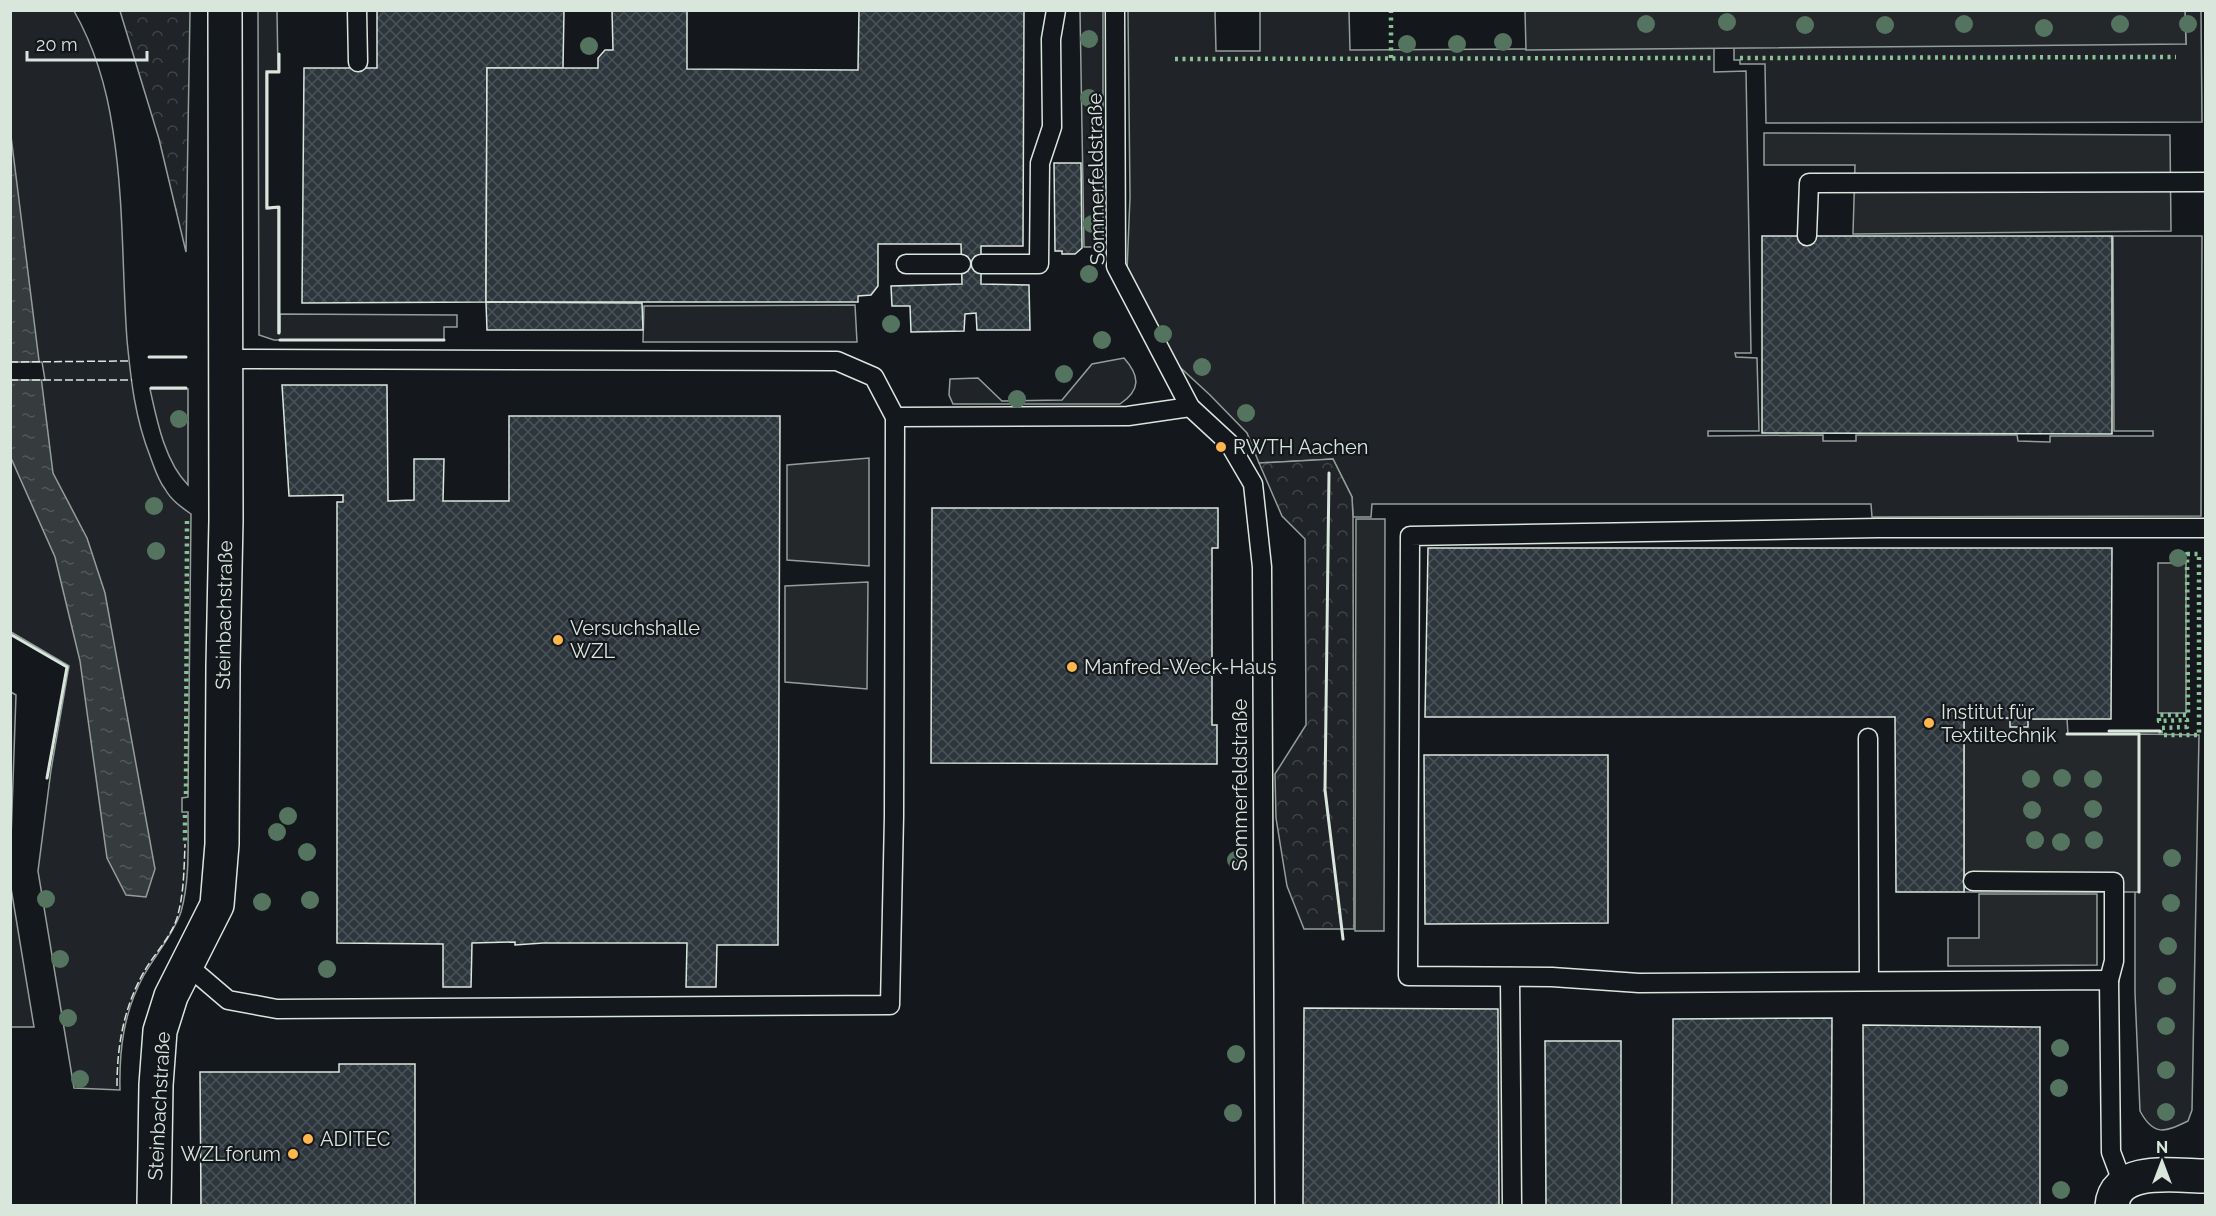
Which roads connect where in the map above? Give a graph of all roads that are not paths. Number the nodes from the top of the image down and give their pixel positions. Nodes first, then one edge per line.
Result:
1 (225, 10) edge
2 (357, 10) edge
3 (1056, 10) edge
4 (1115, 10) edge
5 (358, 62) dead end
6 (2205, 182) edge
7 (1807, 236) dead end
8 (906, 264) dead end
9 (961, 264) dead end
10 (981, 264) dead end
11 (227, 359) junction
12 (1190, 407) junction
13 (895, 417) junction
14 (2205, 528) edge
15 (1868, 738) dead end
16 (1973, 881) dead end
17 (187, 965) junction
18 (1510, 977) junction
19 (2109, 980) junction
20 (1869, 981) junction
21 (2205, 1176) edge
22 (2117, 1195) edge
23 (154, 1206) edge
24 (1265, 1206) edge
25 (1512, 1206) edge

1 - 11 street, Steinbachstraße
2 - 5 lane
3 - 10 lane
4 - 12 lane, Sommerfeldstraße
6 - 7 lane
8 - 9 lane
11 - 13 lane
11 - 17 street, Steinbachstraße
12 - 13 lane
12 - 24 lane, Sommerfeldstraße
13 - 17 lane
14 - 18 lane
15 - 20 lane
16 - 19 lane
17 - 23 street, Steinbachstraße
18 - 20 lane
18 - 25 lane
19 - 20 lane
19 - 22 lane
21 - 22 street

